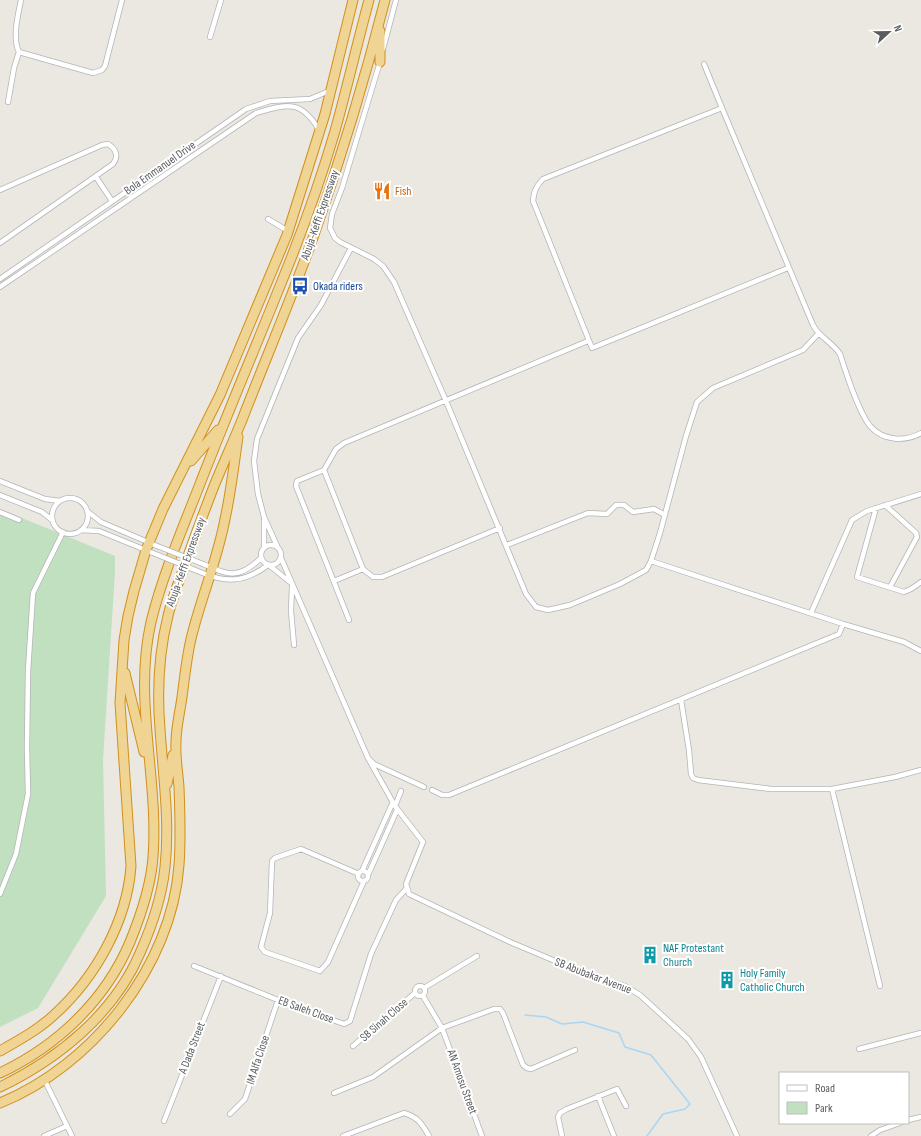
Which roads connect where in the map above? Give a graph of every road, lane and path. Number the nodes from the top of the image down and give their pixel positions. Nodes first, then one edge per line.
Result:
1 (21, 0) edge
2 (122, 0) edge
3 (220, 0) edge
4 (353, 0) edge
5 (369, 0) edge
6 (386, 0) edge
7 (396, 0) edge
8 (380, 21) junction
9 (210, 37) dead end
10 (19, 52) junction
11 (380, 62) junction
12 (704, 64) dead end
13 (332, 88) junction
14 (8, 102) dead end
15 (722, 108) junction
16 (320, 131) junction
17 (96, 177) junction
18 (0, 190) edge
19 (112, 201) junction
20 (268, 219) dead end
21 (288, 231) junction
22 (0, 243) edge
23 (351, 248) junction
24 (788, 268) junction
25 (0, 278) edge
26 (0, 287) edge
27 (818, 334) junction
28 (588, 341) junction
29 (446, 401) junction
30 (241, 423) junction
31 (224, 424) junction
32 (921, 433) edge
33 (184, 470) junction
34 (324, 470) junction
35 (0, 481) edge
36 (0, 494) edge
37 (921, 494) edge
38 (60, 501) junction
39 (885, 505) junction
40 (876, 508) junction
41 (87, 511) junction
42 (0, 512) edge
43 (665, 515) junction
44 (264, 517) junction
45 (19, 520) dead end
46 (52, 520) junction
47 (500, 528) junction
48 (81, 530) junction
49 (63, 532) junction
50 (507, 545) junction
51 (151, 548) junction
52 (264, 548) junction
53 (278, 548) junction
54 (261, 558) junction
55 (281, 558) junction
56 (651, 562) junction
57 (269, 566) junction
58 (363, 569) junction
59 (210, 572) junction
60 (334, 581) junction
61 (921, 582) edge
62 (292, 585) junction
63 (890, 587) junction
64 (811, 613) junction
65 (349, 620) dead end
66 (843, 624) junction
67 (294, 645) dead end
68 (921, 651) edge
69 (123, 664) junction
70 (681, 700) junction
71 (176, 742) junction
72 (368, 758) junction
73 (921, 770) edge
74 (150, 776) junction
75 (424, 787) dead end
76 (432, 790) dead end
77 (832, 790) junction
78 (401, 791) dead end
79 (165, 792) junction
80 (395, 806) junction
81 (360, 873) junction
82 (368, 875) junction
83 (364, 881) junction
84 (408, 891) junction
85 (0, 894) edge
86 (476, 956) dead end
87 (194, 966) dead end
88 (221, 976) junction
89 (880, 986) dead end
90 (424, 988) junction
91 (415, 993) junction
92 (423, 996) junction
93 (278, 1000) junction
94 (442, 1028) junction
95 (921, 1033) edge
96 (353, 1046) dead end
97 (859, 1049) dead end
98 (575, 1050) dead end
99 (0, 1051) edge
100 (0, 1073) edge
101 (44, 1079) junction
102 (0, 1087) edge
103 (334, 1093) dead end
104 (598, 1096) junction
105 (0, 1103) edge
106 (626, 1106) dead end
107 (230, 1114) dead end
108 (921, 1116) edge
109 (909, 1120) edge
110 (164, 1121) dead end
111 (897, 1124) edge
112 (67, 1126) junction
113 (736, 1135) edge
114 (44, 1136) edge
115 (72, 1136) edge
116 (343, 1136) edge
117 (429, 1136) edge
118 (482, 1136) edge
119 (562, 1136) edge
120 (614, 1136) edge
121 (871, 1136) edge

1 - 10 street
2 - 10 street
3 - 9 street
4 - 13 highway, Abuja-Keffi Expressway
5 - 31 highway, Abuja-Keffi Expressway
6 - 8 highway, Abuja-Keffi Expressway
7 - 11 street
8 - 11 highway
8 - 30 highway, Abuja-Keffi Expressway
10 - 14 street
11 - 23 street
12 - 15 street
13 - 16 highway, Abuja-Keffi Expressway
13 - 19 street, Bola Emmanuel Drive
15 - 24 street
15 - 28 street
16 - 21 highway, Abuja-Keffi Expressway
16 - 26 street, Bola Emmanuel Drive
17 - 18 street
17 - 19 street
17 - 22 street
19 - 25 street, Bola Emmanuel Drive
20 - 21 street
21 - 33 highway, Abuja-Keffi Expressway
23 - 29 street
23 - 44 street
24 - 27 street
24 - 28 street
27 - 32 street
27 - 43 street
28 - 29 street
29 - 34 street
29 - 47 street
30 - 59 highway
30 - 79 highway, Abuja-Keffi Expressway
31 - 33 highway
31 - 74 highway, Abuja-Keffi Expressway
33 - 51 highway, Abuja-Keffi Expressway
34 - 58 street
34 - 60 street
35 - 38 street
36 - 46 street
37 - 39 street
38 - 41 street
38 - 46 street
39 - 40 street
39 - 63 street
40 - 63 street
40 - 64 street
41 - 48 street
41 - 51 street
42 - 45 street
43 - 50 street
43 - 56 street
44 - 52 street
44 - 53 street
46 - 49 street
47 - 50 street
47 - 58 street
48 - 49 street
48 - 51 street
49 - 85 street
50 - 56 street
51 - 59 street, bridge
51 - 59 street, bridge
51 - 69 highway, Abuja-Keffi Expressway
52 - 53 street
52 - 54 street
53 - 55 street
54 - 57 street
54 - 59 street
55 - 57 street
55 - 62 street
56 - 64 street
57 - 59 street
57 - 62 street
58 - 60 street
59 - 71 highway
60 - 65 street
61 - 63 street
62 - 67 street
62 - 72 street
64 - 66 street
66 - 68 street
66 - 70 street
69 - 74 highway
69 - 99 highway, Abuja-Keffi Expressway
70 - 76 street
70 - 77 street
71 - 79 highway
71 - 101 highway
72 - 75 street
72 - 80 street
73 - 77 street
74 - 100 highway, Abuja-Keffi Expressway
77 - 89 street
78 - 80 street
79 - 102 highway, Abuja-Keffi Expressway
80 - 81 street
80 - 82 street
80 - 84 street
81 - 82 street
81 - 83 street
81 - 83 street
82 - 83 street
84 - 93 street, EB Saleh Close
84 - 113 street, SB Abubakar Avenue
86 - 90 street
87 - 88 street, EB Saleh Close
88 - 93 street, EB Saleh Close
88 - 110 street, A Dada Street
90 - 91 street
90 - 92 street
91 - 92 street
91 - 96 street, SB Sinah Close
92 - 94 street, AN Amosu Street
93 - 107 street, IM Alfa Close
94 - 98 street
94 - 103 street
94 - 118 street, AN Amosu Street
95 - 97 street
101 - 105 highway
101 - 112 street
104 - 106 street
104 - 119 street
104 - 120 street
108 - 109 street
111 - 121 street
112 - 114 street
112 - 115 street
116 - 117 street

